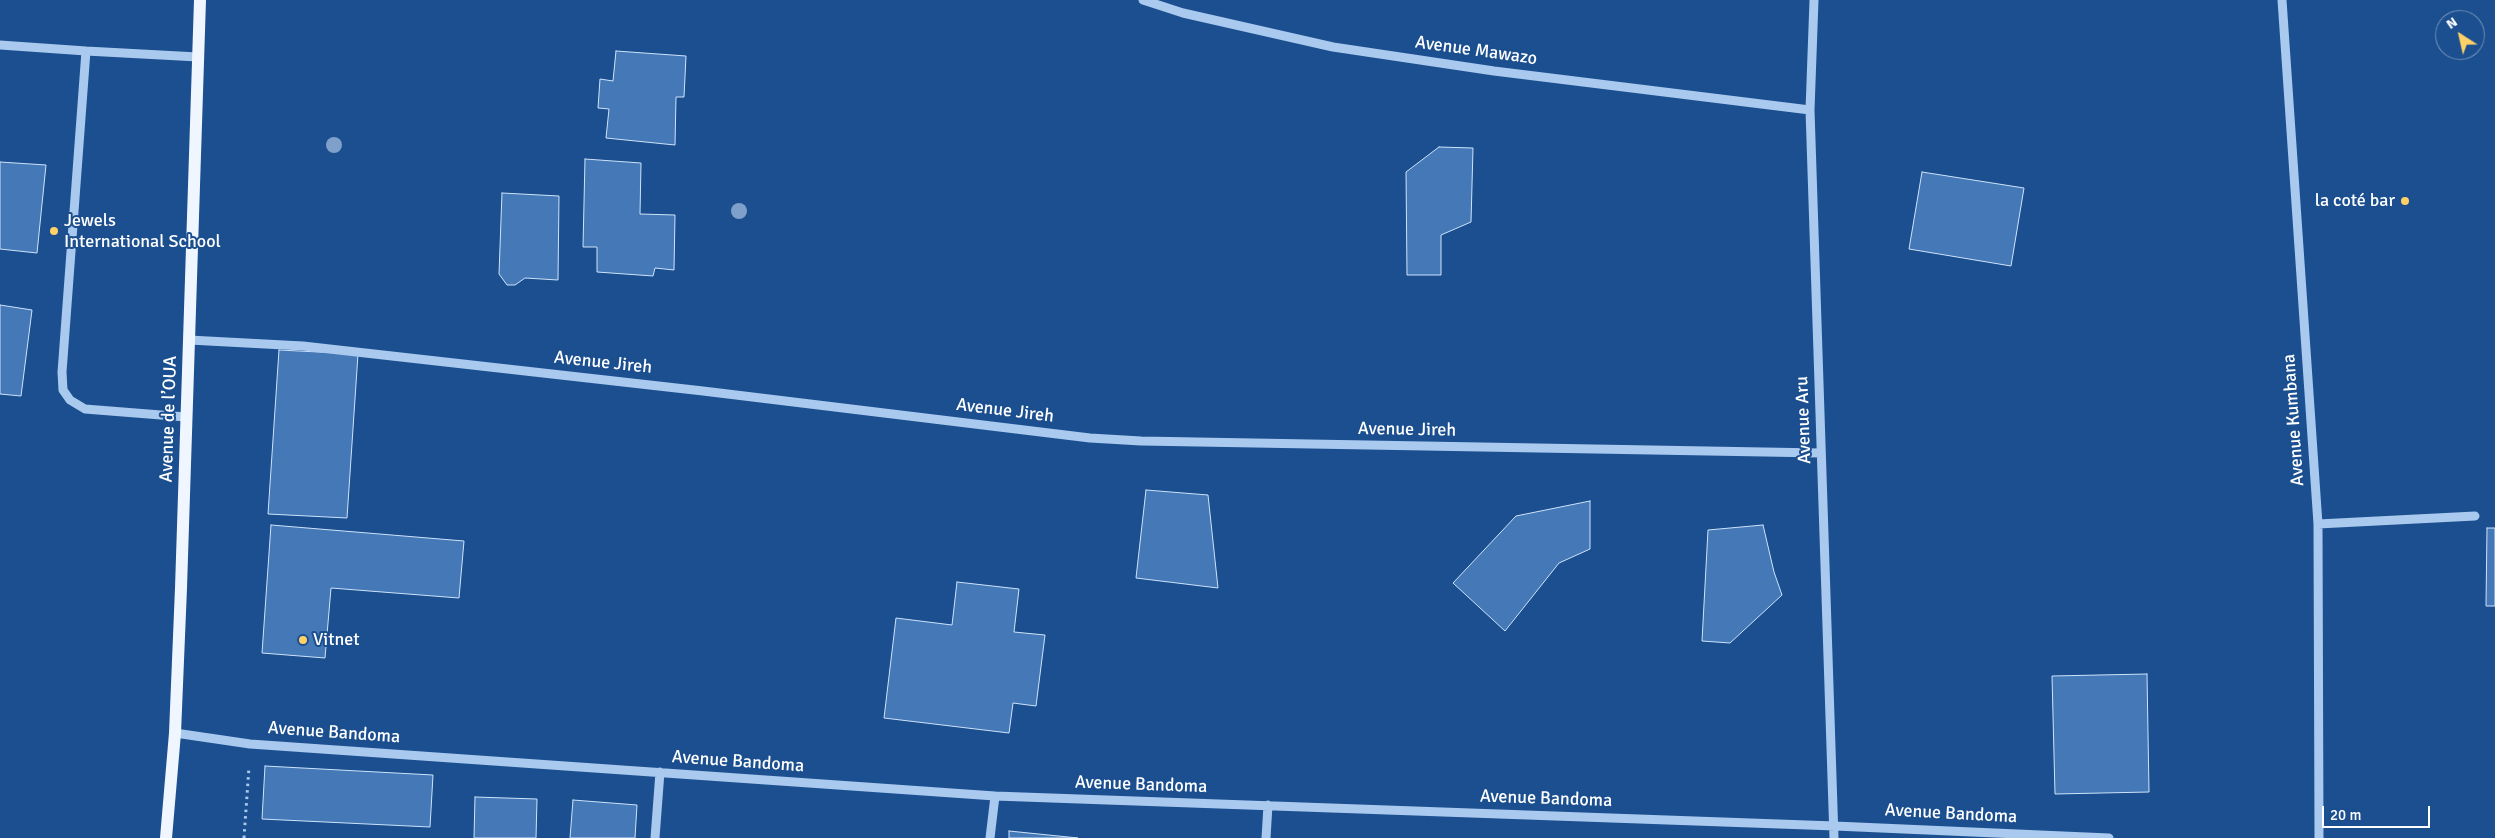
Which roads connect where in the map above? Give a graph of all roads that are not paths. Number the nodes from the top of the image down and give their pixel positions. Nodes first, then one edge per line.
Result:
1 (200, 0) edge
2 (1143, 0) edge
3 (1814, 0) edge
4 (2282, 0) edge
5 (0, 45) edge
6 (86, 51) junction
7 (198, 57) junction
8 (1810, 110) junction
9 (189, 340) junction
10 (186, 417) junction
11 (1821, 453) junction
12 (2475, 516) dead end
13 (2318, 524) junction
14 (175, 734) junction
15 (660, 772) junction
16 (995, 796) junction
17 (1268, 805) junction
18 (1835, 826) junction
19 (2039, 836) edge
20 (166, 838) edge
21 (655, 838) edge
22 (990, 838) edge
23 (1266, 838) edge
24 (1834, 838) edge
25 (2108, 838) edge
26 (2319, 838) edge

1 - 7 main road, Avenue de l’OUA
2 - 8 street, Avenue Mawazo
3 - 8 street, Avenue Aru
4 - 13 street, Avenue Kumbana
5 - 6 street
6 - 7 street
6 - 10 street
7 - 9 main road, Avenue de l’OUA
8 - 11 street, Avenue Aru
9 - 10 main road, Avenue de l’OUA
9 - 11 street, Avenue Jireh
10 - 14 main road, Avenue de l’OUA
11 - 18 street, Avenue Aru
12 - 13 street
13 - 26 street, Avenue Kumbana
14 - 15 street, Avenue Bandoma
14 - 20 main road, Avenue de l’OUA
15 - 16 street, Avenue Bandoma
15 - 21 street
16 - 17 street, Avenue Bandoma
16 - 22 street
17 - 18 street, Avenue Bandoma
17 - 23 street
18 - 19 street, Avenue Bandoma
18 - 24 street, Avenue Aru
19 - 25 street, Avenue Bandoma

